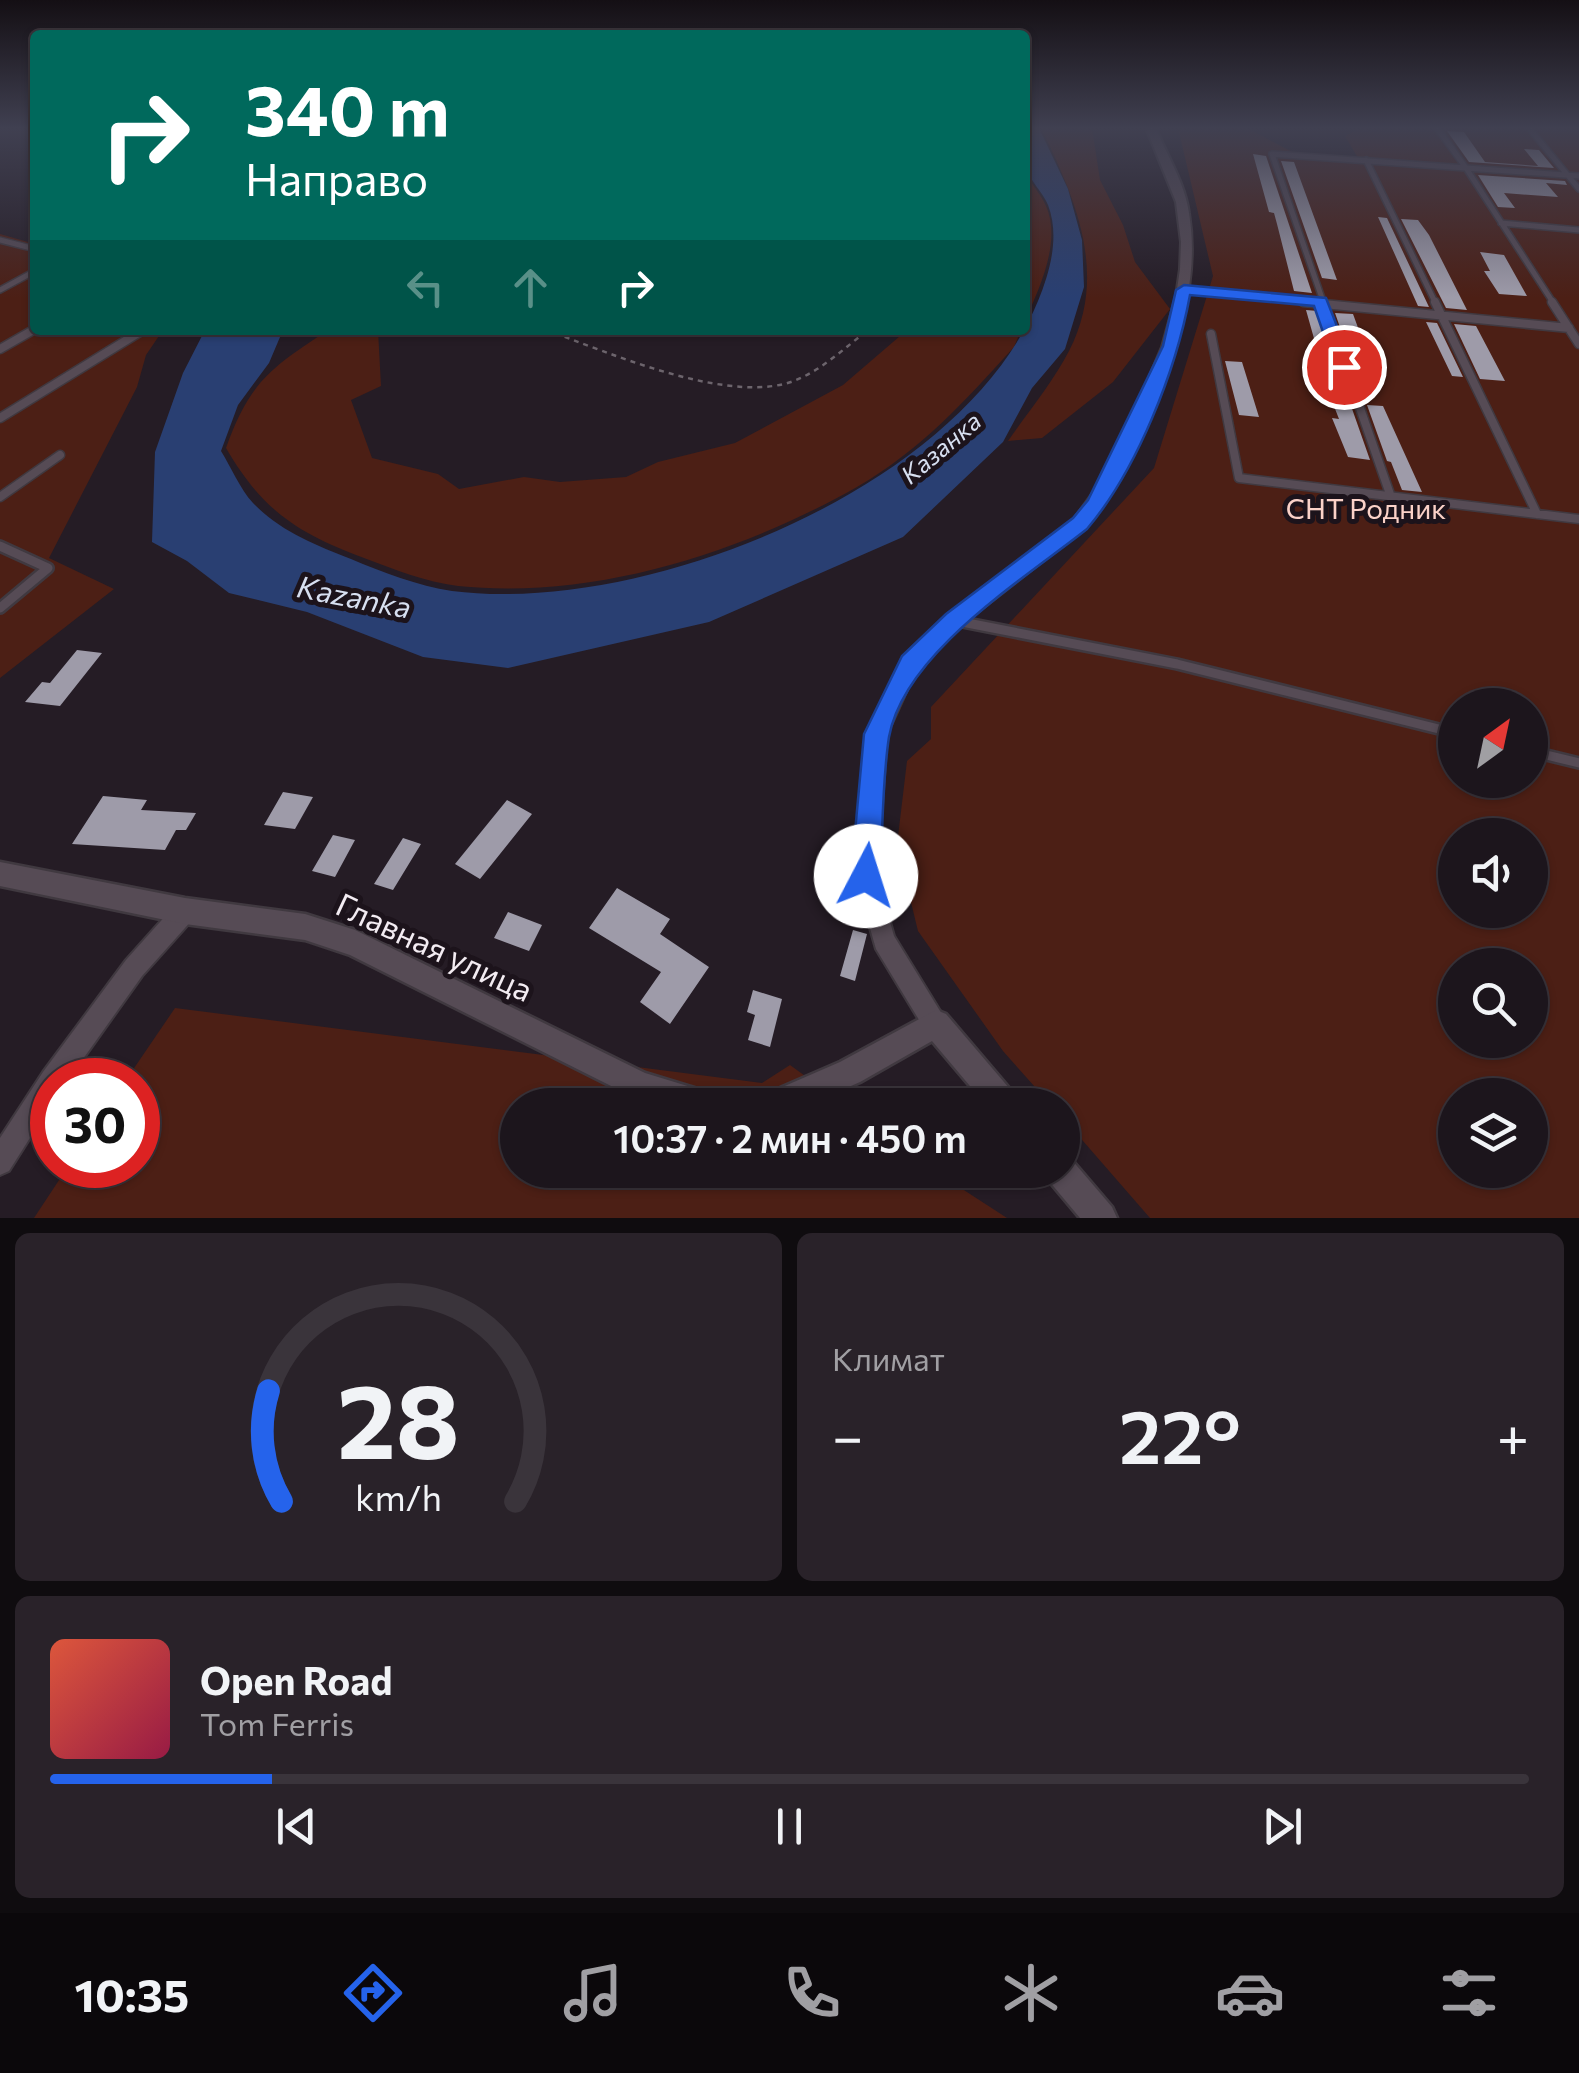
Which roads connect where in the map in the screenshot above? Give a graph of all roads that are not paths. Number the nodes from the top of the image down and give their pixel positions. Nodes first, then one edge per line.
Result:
1 (1178, 185) edge
2 (1282, 185) edge
3 (1378, 185) edge
4 (1477, 185) edge
5 (1501, 223) junction
6 (1579, 230) edge
7 (0, 240) edge
8 (30, 248) edge
9 (30, 274) edge
10 (0, 290) edge
11 (1184, 290) junction
12 (1320, 302) junction
13 (1440, 313) junction
14 (1569, 328) junction
15 (30, 332) edge
16 (1211, 334) dead end
17 (134, 335) edge
18 (1579, 344) edge
19 (0, 349) edge
20 (0, 418) edge
21 (60, 455) dead end
22 (0, 497) edge
23 (1391, 497) junction
24 (1537, 514) junction
25 (1579, 519) edge
26 (0, 546) edge
27 (0, 608) edge
28 (954, 620) junction
29 (1438, 729) edge
30 (1548, 755) edge
31 (1579, 763) edge
32 (0, 874) edge
33 (185, 910) junction
34 (936, 1024) junction
35 (69, 1058) edge
36 (648, 1088) edge
37 (813, 1088) edge
38 (991, 1088) edge
39 (30, 1116) edge
40 (0, 1162) edge
41 (1075, 1188) edge
42 (1101, 1218) edge

1 - 11 street
2 - 12 lane
3 - 13 lane
4 - 5 lane
5 - 6 lane
5 - 14 lane
7 - 8 lane
9 - 10 lane
11 - 12 lane
11 - 28 street
12 - 13 lane
12 - 23 lane
13 - 14 lane
13 - 24 lane
14 - 18 lane
15 - 19 lane
16 - 23 lane
17 - 20 lane
21 - 22 lane
23 - 24 lane
24 - 25 lane
26 - 27 lane
28 - 29 lane
28 - 34 street
30 - 31 lane
32 - 33 street, Главная улица
33 - 35 street
33 - 36 street, Главная улица
34 - 37 street
34 - 38 street
39 - 40 street
41 - 42 street

